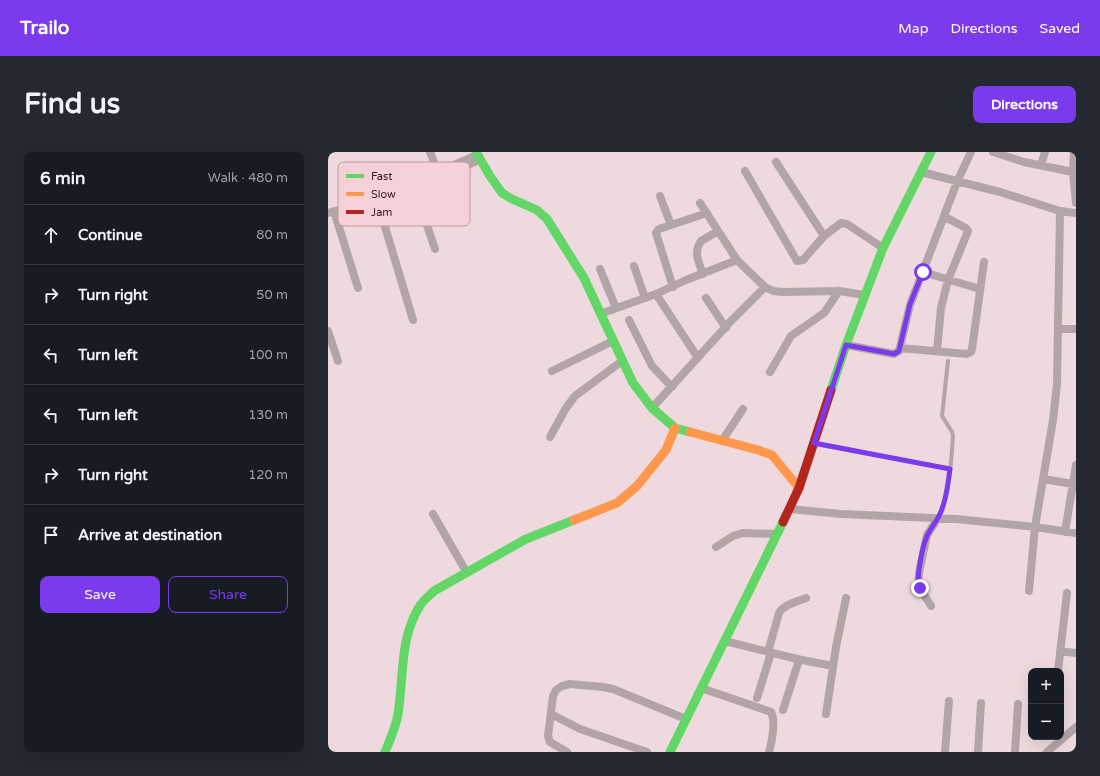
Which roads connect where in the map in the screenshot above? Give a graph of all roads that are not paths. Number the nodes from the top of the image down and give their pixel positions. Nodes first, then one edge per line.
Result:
1 (430, 152) edge
2 (931, 152) edge
3 (970, 152) edge
4 (993, 152) edge
5 (1045, 152) edge
6 (1074, 152) edge
7 (1003, 154) edge
8 (478, 155) edge
9 (434, 162) edge
10 (462, 162) edge
11 (465, 162) edge
12 (776, 162) dead end
13 (1041, 165) junction
14 (745, 171) dead end
15 (921, 172) junction
16 (1073, 172) junction
17 (957, 182) junction
18 (660, 196) dead end
19 (700, 203) dead end
20 (1076, 203) edge
21 (1060, 211) junction
22 (331, 212) edge
23 (707, 213) junction
24 (1076, 213) edge
25 (945, 217) junction
26 (671, 225) junction
27 (385, 226) edge
28 (427, 226) edge
29 (718, 232) junction
30 (824, 236) junction
31 (883, 248) junction
32 (435, 249) dead end
33 (737, 260) junction
34 (984, 262) dead end
35 (634, 266) dead end
36 (600, 269) dead end
37 (923, 272) junction
38 (703, 274) junction
39 (948, 280) junction
40 (673, 287) junction
41 (765, 287) junction
42 (358, 288) dead end
43 (980, 289) junction
44 (839, 291) junction
45 (656, 294) junction
46 (866, 295) junction
47 (645, 298) junction
48 (706, 298) dead end
49 (616, 308) junction
50 (600, 314) junction
51 (414, 320) dead end
52 (629, 320) dead end
53 (726, 328) junction
54 (1058, 329) junction
55 (1076, 329) edge
56 (328, 330) edge
57 (613, 341) junction
58 (846, 345) junction
59 (900, 348) junction
60 (937, 351) junction
61 (698, 358) junction
62 (338, 361) dead end
63 (622, 361) junction
64 (948, 361) dead end
65 (552, 371) dead end
66 (770, 372) dead end
67 (672, 387) junction
68 (652, 408) junction
69 (743, 409) dead end
70 (676, 428) junction
71 (550, 437) dead end
72 (722, 441) junction
73 (814, 443) junction
74 (1076, 465) edge
75 (950, 469) junction
76 (1043, 479) junction
77 (1073, 484) junction
78 (799, 488) junction
79 (790, 508) junction
80 (433, 514) dead end
81 (938, 518) junction
82 (1035, 526) junction
83 (1065, 532) junction
84 (1076, 533) edge
85 (776, 534) junction
86 (716, 547) dead end
87 (467, 573) junction
88 (1029, 591) dead end
89 (1067, 593) dead end
90 (806, 598) dead end
91 (846, 598) dead end
92 (931, 606) dead end
93 (725, 641) junction
94 (1060, 651) junction
95 (769, 652) junction
96 (1076, 653) edge
97 (799, 660) junction
98 (833, 666) junction
99 (1058, 668) edge
100 (701, 688) junction
101 (757, 698) dead end
102 (949, 702) dead end
103 (981, 702) dead end
104 (1018, 704) dead end
105 (783, 710) dead end
106 (551, 714) junction
107 (826, 714) dead end
108 (686, 719) junction
109 (1076, 727) edge
110 (385, 752) edge
111 (567, 752) edge
112 (647, 752) edge
113 (670, 752) edge
114 (769, 752) edge
115 (945, 752) edge
116 (978, 752) edge
117 (1015, 752) edge
118 (1047, 752) edge

1 - 9 street
2 - 15 street
3 - 17 street
4 - 7 street
5 - 13 street
6 - 16 street
7 - 13 street
8 - 10 street
8 - 11 street
8 - 50 street
12 - 30 street
13 - 16 street
14 - 30 street
15 - 17 street
15 - 31 street
16 - 20 street
17 - 21 street
17 - 25 street
18 - 26 street
19 - 23 street
21 - 24 street
21 - 54 street
22 - 42 street
23 - 26 street
23 - 29 street
25 - 37 street
25 - 39 street
26 - 40 street
27 - 51 street
28 - 32 street
29 - 33 street
29 - 38 street
30 - 31 street
31 - 46 street
33 - 38 street
33 - 41 street
34 - 43 street
35 - 47 street
36 - 49 street
37 - 39 street
37 - 59 street
38 - 40 street
39 - 43 street
39 - 60 street
40 - 45 street
41 - 44 street
41 - 53 street
43 - 60 street
44 - 46 street
44 - 66 street
45 - 47 street
45 - 61 street
46 - 58 street
47 - 49 street
48 - 53 street
49 - 50 street
50 - 57 street
52 - 67 street
53 - 61 street
54 - 55 street
54 - 76 street
56 - 62 street
57 - 63 street
57 - 65 street
58 - 59 street
58 - 73 street
59 - 60 street
61 - 67 street
63 - 68 street
63 - 71 street
64 - 75 lane
67 - 68 street
68 - 70 street
69 - 72 street
70 - 72 street
70 - 87 street
72 - 78 street
73 - 75 lane
73 - 78 street
74 - 77 street
75 - 81 lane
76 - 77 street
76 - 82 street
77 - 83 street
78 - 79 street
79 - 81 street
79 - 85 street
80 - 87 street
81 - 82 street
81 - 92 street
82 - 83 street
82 - 88 street
83 - 84 street
85 - 86 street
85 - 93 street
87 - 110 street
89 - 94 street
90 - 95 street
91 - 98 street
93 - 95 street
93 - 100 street
94 - 96 street
94 - 99 street
95 - 97 street
95 - 101 street
97 - 98 street
97 - 105 street
98 - 107 street
100 - 108 street
100 - 114 street
102 - 115 street
103 - 116 street
104 - 117 street
106 - 108 street
106 - 111 street
106 - 112 street
108 - 113 street
109 - 118 street

